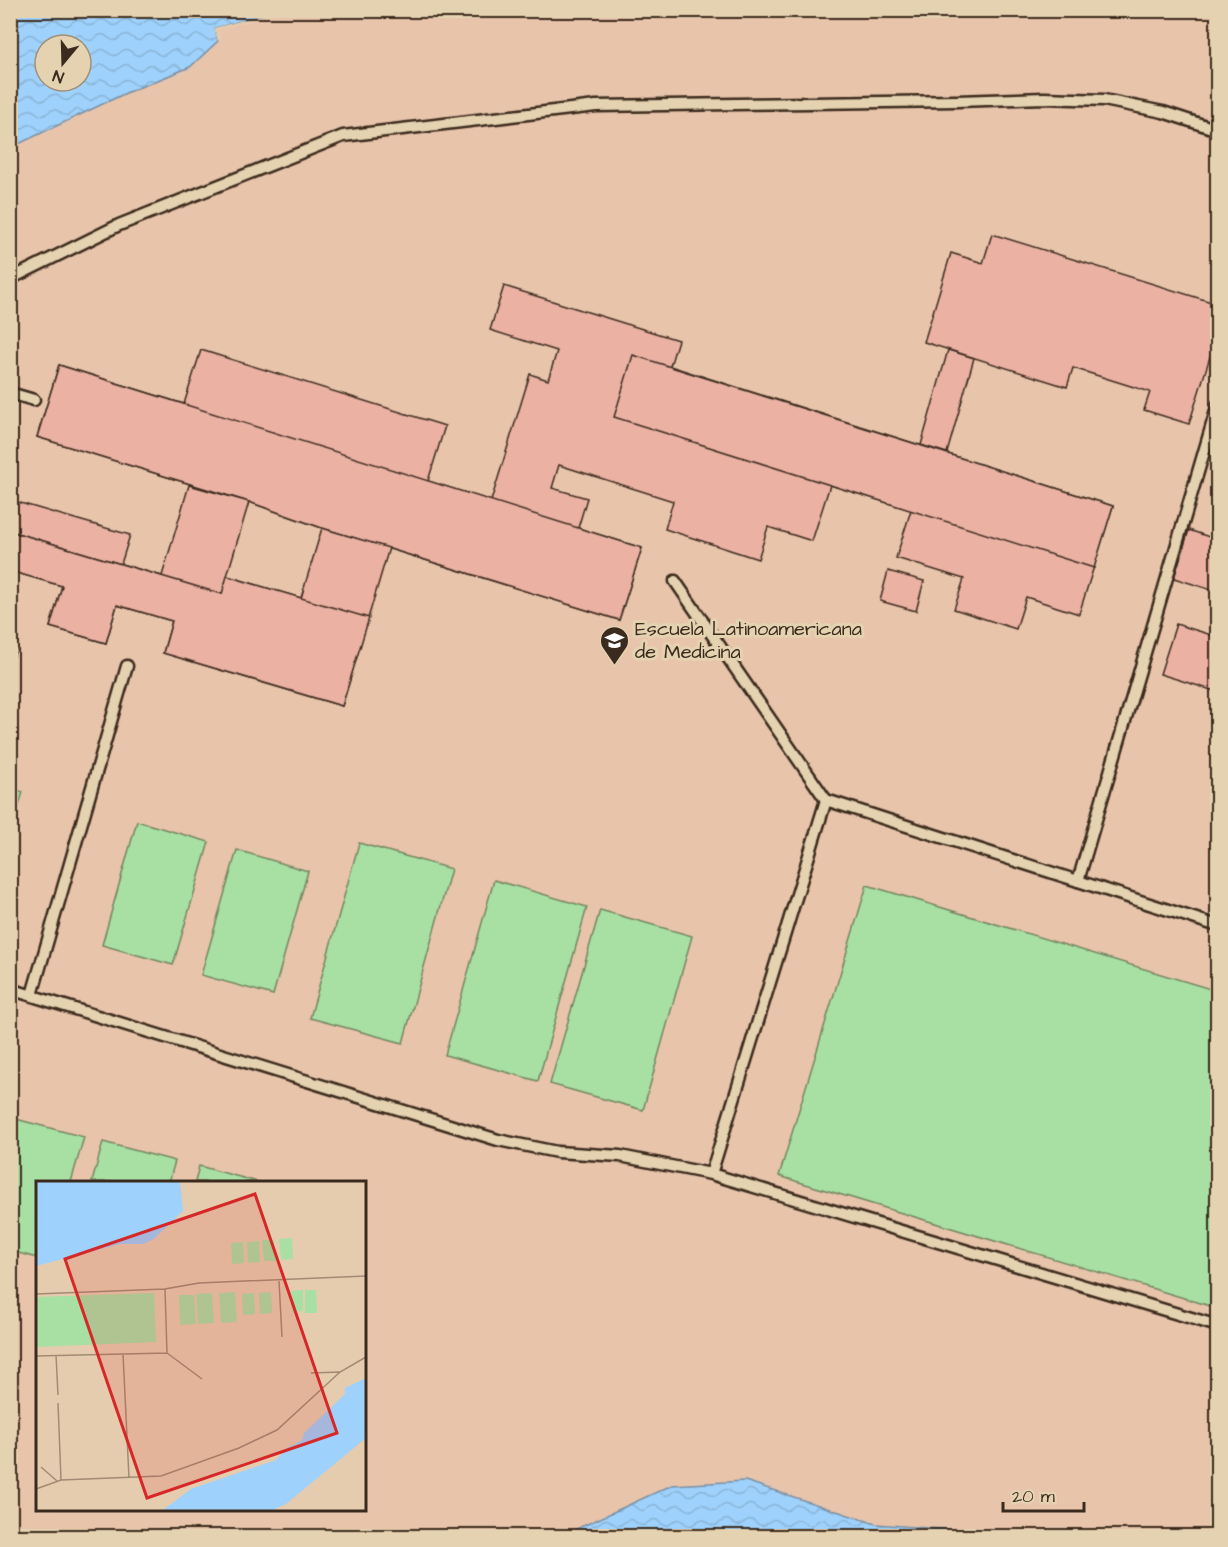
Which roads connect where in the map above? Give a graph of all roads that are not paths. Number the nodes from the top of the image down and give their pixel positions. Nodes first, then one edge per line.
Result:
1 (1218, 130) edge
2 (10, 279) edge
3 (10, 393) edge
4 (34, 400) dead end
5 (1218, 404) edge
6 (675, 581) dead end
7 (127, 666) dead end
8 (826, 800) junction
9 (1078, 881) junction
10 (1218, 926) edge
11 (10, 989) edge
12 (32, 995) junction
13 (711, 1174) junction
14 (1218, 1326) edge

1 - 2 lane
3 - 4 lane
5 - 9 lane
6 - 8 lane
7 - 12 lane
8 - 9 lane
8 - 13 lane
9 - 10 lane
11 - 12 lane
12 - 13 lane
13 - 14 lane

